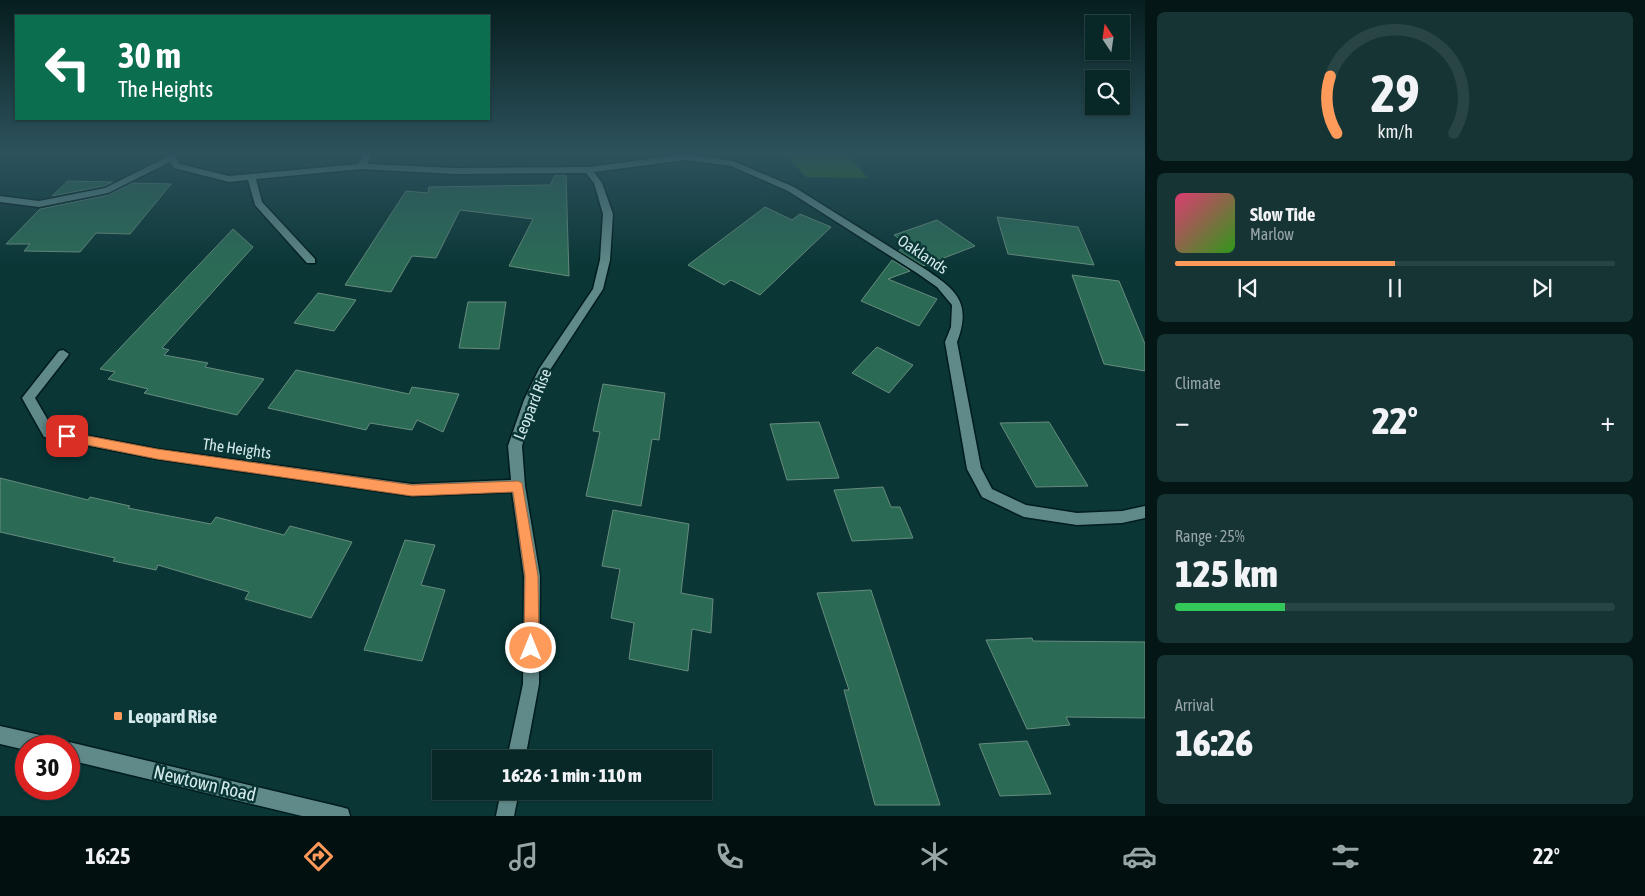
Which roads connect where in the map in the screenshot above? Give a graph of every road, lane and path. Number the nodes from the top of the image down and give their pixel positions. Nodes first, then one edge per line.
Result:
1 (98, 192) edge
2 (255, 192) edge
3 (602, 192) edge
4 (794, 192) edge
5 (0, 199) edge
6 (311, 261) dead end
7 (63, 354) dead end
8 (518, 486) junction
9 (1145, 512) edge
10 (0, 735) edge
11 (15, 738) edge
12 (518, 750) edge
13 (80, 754) edge
14 (508, 800) edge
15 (341, 816) edge
16 (505, 816) edge

1 - 5 street
2 - 6 street
3 - 8 street, Leopard Rise
4 - 9 street, Oaklands
7 - 8 street, The Heights
8 - 12 street, Leopard Rise
10 - 11 street
13 - 15 street, Newtown Road
14 - 16 street

